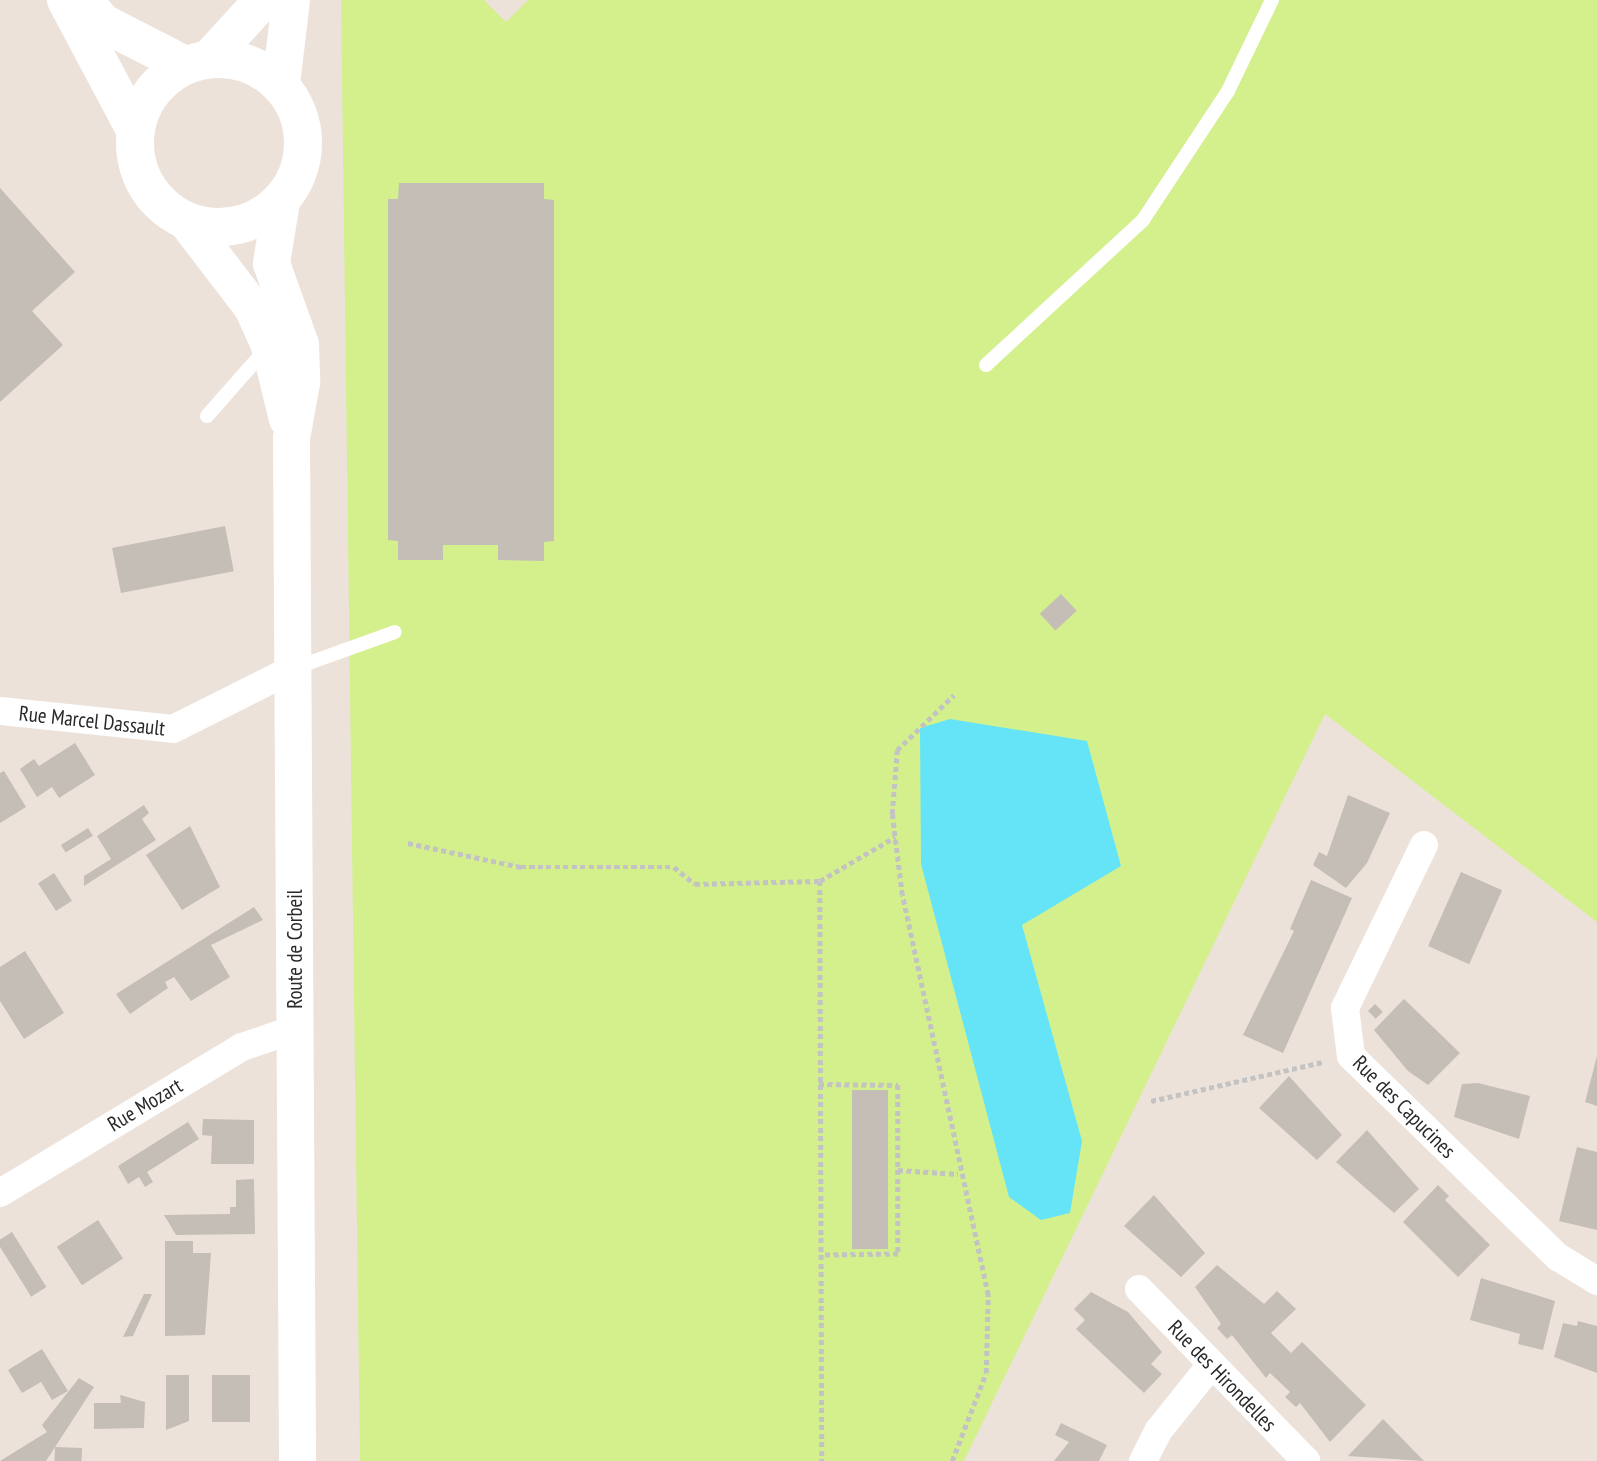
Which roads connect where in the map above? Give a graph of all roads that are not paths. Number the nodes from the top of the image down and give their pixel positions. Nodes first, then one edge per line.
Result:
1 (66, 0) edge
2 (83, 0) edge
3 (263, 0) edge
4 (291, 0) edge
5 (1272, 0) edge
6 (197, 62) junction
7 (281, 85) junction
8 (135, 130) junction
9 (281, 201) junction
10 (186, 221) junction
11 (269, 345) junction
12 (986, 365) dead end
13 (207, 416) dead end
14 (291, 438) junction
15 (395, 632) dead end
16 (295, 668) junction
17 (0, 711) edge
18 (1424, 845) dead end
19 (295, 1029) junction
20 (0, 1194) edge
21 (1597, 1281) edge
22 (1139, 1289) dead end
23 (1210, 1366) junction
24 (297, 1461) edge
25 (1143, 1461) edge
26 (1306, 1461) edge

1 - 8 main road
2 - 6 main road
3 - 6 main road
4 - 7 main road
5 - 12 lane
6 - 7 main road
6 - 8 main road
7 - 9 main road
8 - 10 main road
9 - 10 main road
9 - 14 street, Route de Corbeil
10 - 11 street, Route de Corbeil
11 - 13 lane
11 - 14 street, Route de Corbeil
14 - 16 street, Route de Corbeil
15 - 16 lane
16 - 17 street, Rue Marcel Dassault
16 - 19 street, Route de Corbeil
18 - 21 street, Rue des Capucines
19 - 20 street, Rue Mozart
19 - 24 street, Route de Corbeil
22 - 23 street, Rue des Hirondelles
23 - 25 street
23 - 26 street, Rue des Hirondelles

